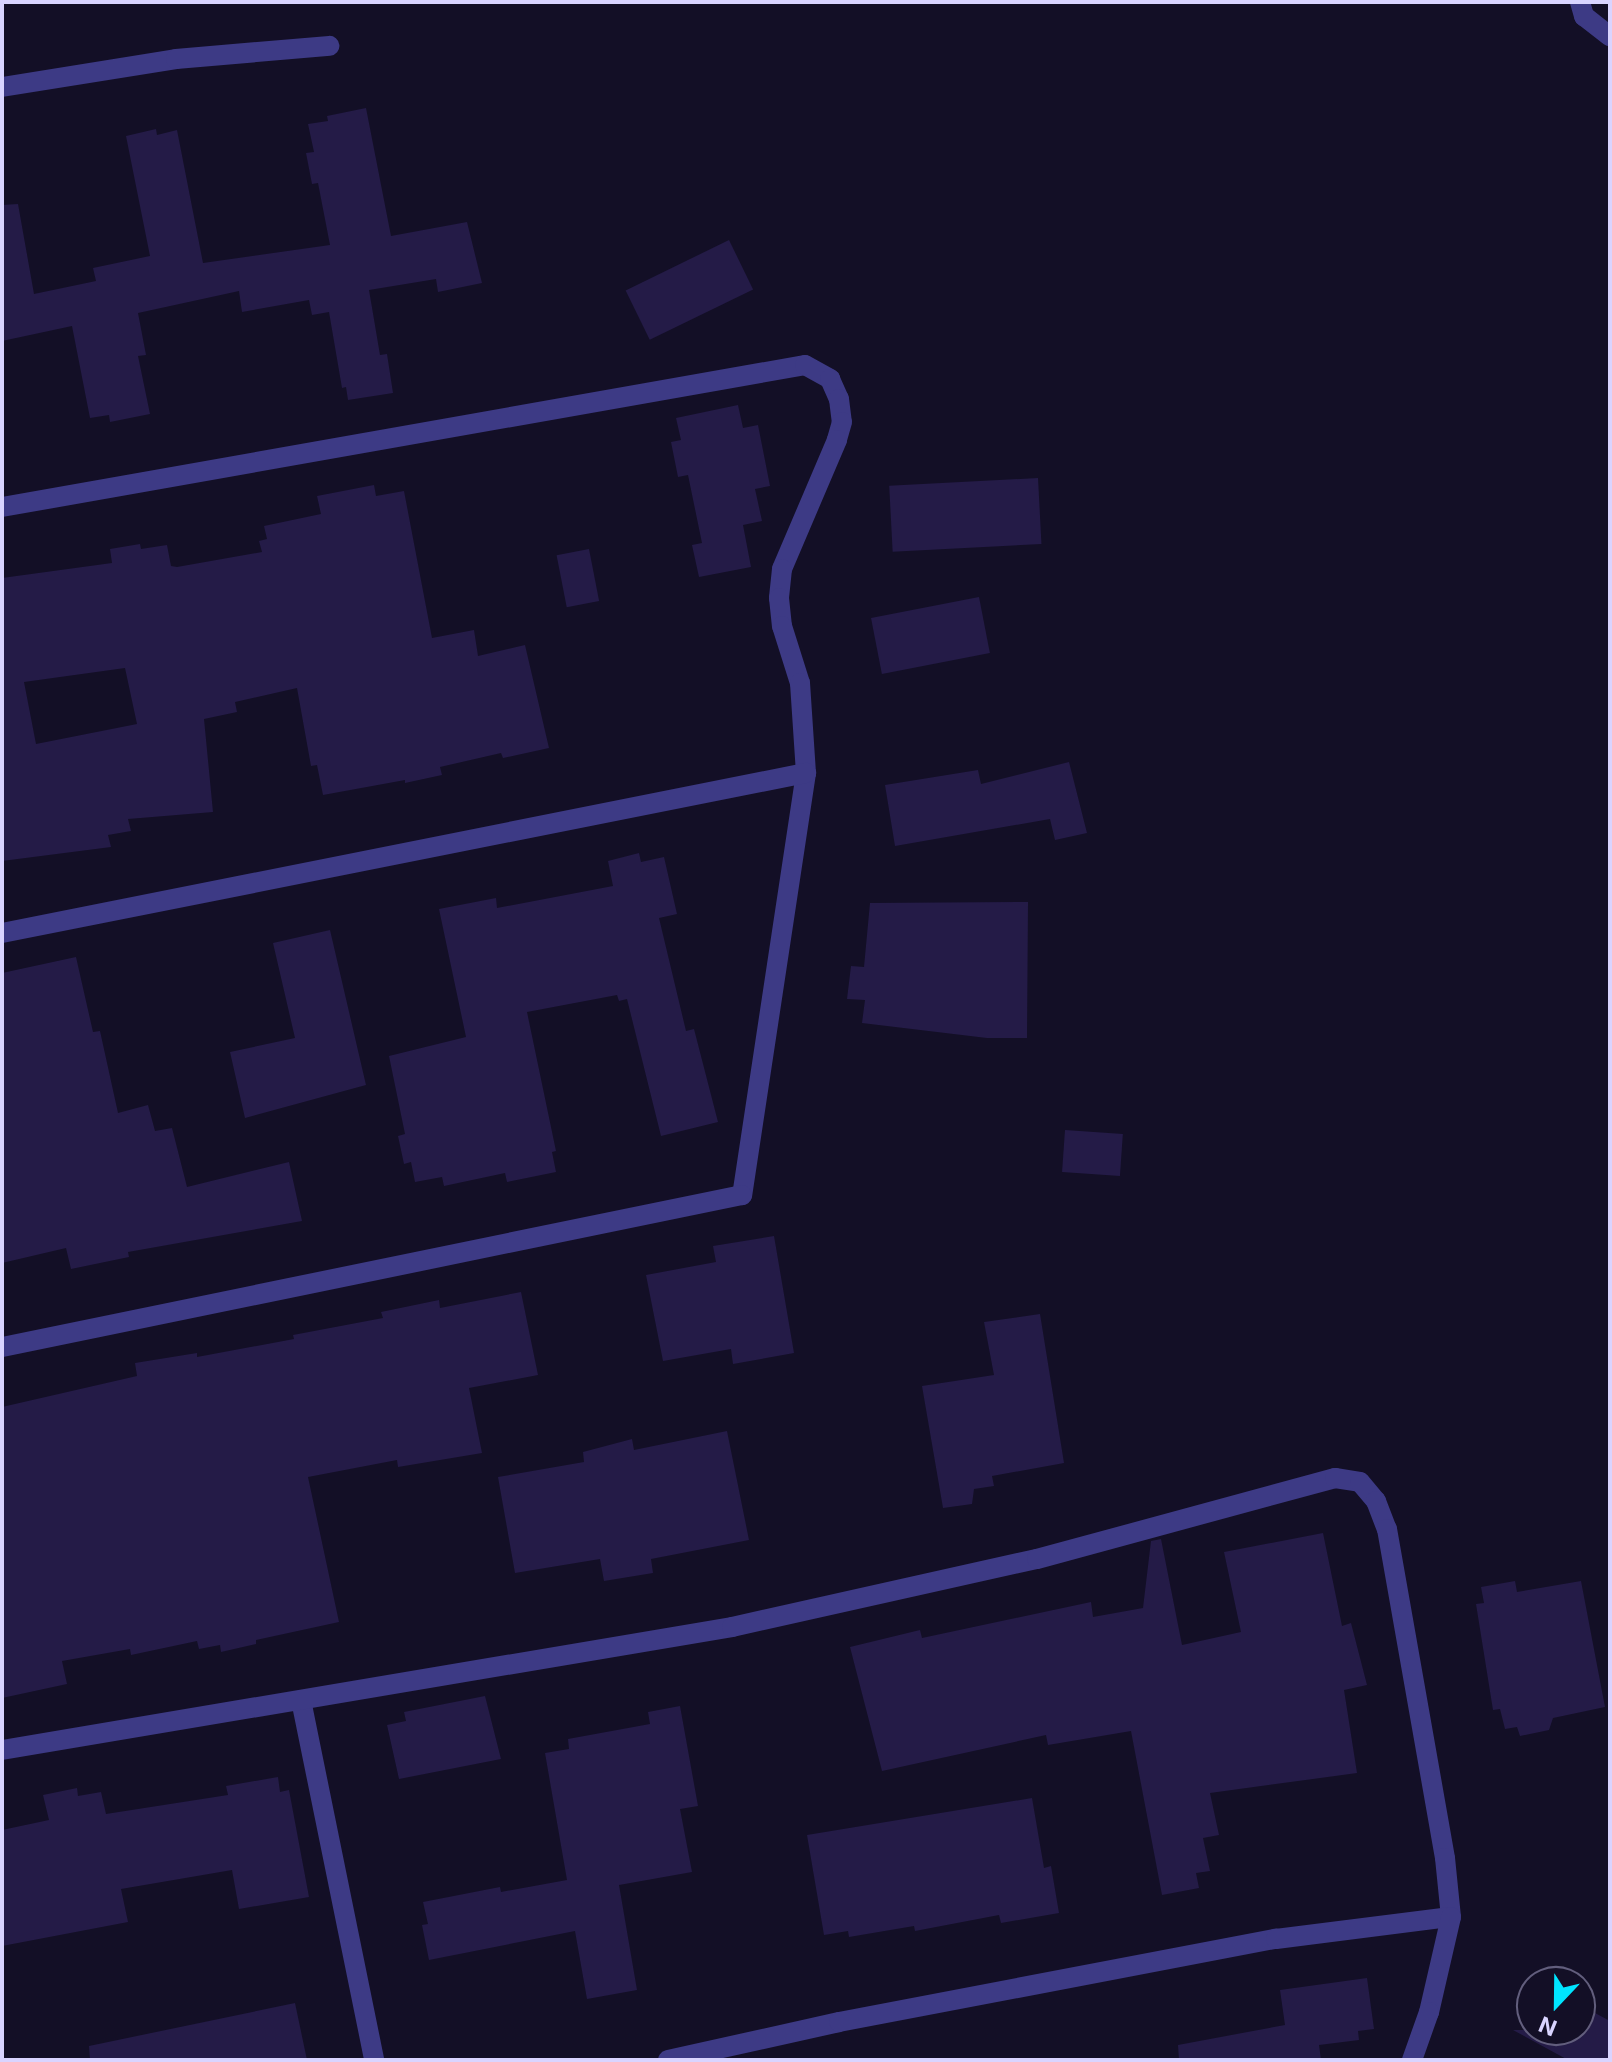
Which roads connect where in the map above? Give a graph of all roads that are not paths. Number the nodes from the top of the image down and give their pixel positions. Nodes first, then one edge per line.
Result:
1 (1580, 2) edge
2 (1610, 36) edge
3 (329, 46) dead end
4 (2, 87) edge
5 (2, 507) edge
6 (806, 773) junction
7 (2, 933) edge
8 (2, 1347) edge
9 (301, 1700) junction
10 (2, 1750) edge
11 (1451, 1917) junction
12 (374, 2060) edge
13 (668, 2060) edge
14 (1412, 2060) edge

1 - 2 street
3 - 4 street
5 - 6 street
6 - 7 street
6 - 8 street
9 - 10 street
9 - 11 street
9 - 12 street
11 - 13 street
11 - 14 street

